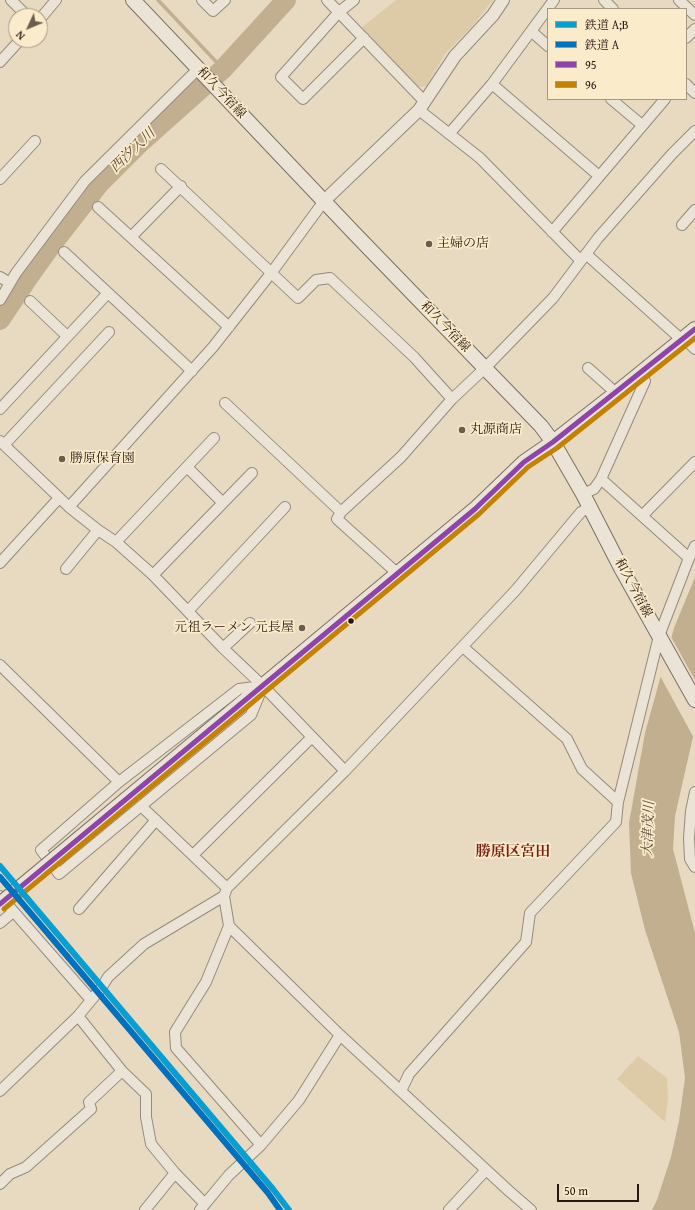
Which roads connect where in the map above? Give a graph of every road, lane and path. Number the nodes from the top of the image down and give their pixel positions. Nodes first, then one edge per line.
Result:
1 (11, 0) edge
2 (56, 0) edge
3 (133, 0) edge
4 (202, 0) edge
5 (225, 0) edge
6 (327, 0) edge
7 (354, 0) edge
8 (503, 0) edge
9 (604, 0) edge
10 (679, 0) edge
11 (19, 8) edge
12 (612, 8) edge
13 (48, 9) edge
14 (547, 9) edge
15 (340, 12) junction
16 (695, 15) edge
17 (695, 29) edge
18 (531, 31) junction
19 (687, 37) edge
20 (364, 38) junction
21 (547, 45) edge
22 (12, 48) edge
23 (1, 58) edge
24 (199, 70) junction
25 (492, 84) junction
26 (687, 85) edge
27 (695, 94) edge
28 (612, 100) edge
29 (664, 100) edge
30 (422, 106) junction
31 (642, 125) junction
32 (695, 131) edge
33 (450, 134) junction
34 (35, 141) dead end
35 (161, 169) dead end
36 (599, 176) junction
37 (0, 179) edge
38 (181, 186) junction
39 (324, 201) junction
40 (98, 207) dead end
41 (695, 210) edge
42 (682, 225) dead end
43 (552, 232) junction
44 (130, 237) junction
45 (64, 252) dead end
46 (583, 257) junction
47 (272, 272) junction
48 (0, 277) edge
49 (10, 283) junction
50 (108, 293) junction
51 (0, 300) edge
52 (30, 301) dead end
53 (229, 327) junction
54 (695, 329) edge
55 (110, 332) dead end
56 (67, 336) junction
57 (683, 339) junction
58 (695, 349) edge
59 (485, 368) junction
60 (588, 368) dead end
61 (192, 371) junction
62 (640, 373) junction
63 (616, 393) junction
64 (452, 399) junction
65 (225, 403) dead end
66 (0, 409) edge
67 (214, 438) dead end
68 (553, 442) junction
69 (2, 443) edge
70 (694, 466) edge
71 (188, 467) junction
72 (252, 473) dead end
73 (600, 479) junction
74 (583, 494) junction
75 (59, 498) junction
76 (223, 503) junction
77 (69, 507) junction
78 (285, 507) dead end
79 (590, 507) junction
80 (341, 512) junction
81 (642, 516) junction
82 (98, 530) junction
83 (116, 542) junction
84 (695, 546) edge
85 (689, 558) junction
86 (0, 563) edge
87 (66, 569) dead end
88 (397, 573) junction
89 (153, 575) junction
90 (188, 611) junction
91 (250, 623) dead end
92 (658, 636) junction
93 (463, 647) junction
94 (223, 648) junction
95 (0, 665) edge
96 (262, 686) junction
97 (695, 700) edge
98 (312, 737) junction
99 (346, 771) junction
100 (119, 782) junction
101 (695, 792) edge
102 (618, 802) junction
103 (142, 806) junction
104 (156, 820) junction
105 (193, 855) junction
106 (695, 867) edge
107 (226, 892) junction
108 (0, 896) edge
109 (0, 904) edge
110 (79, 909) dead end
111 (13, 912) junction
112 (0, 923) edge
113 (230, 926) junction
114 (91, 1000) junction
115 (78, 1016) junction
116 (340, 1035) junction
117 (122, 1071) junction
118 (0, 1091) edge
119 (401, 1091) junction
120 (261, 1145) junction
121 (486, 1170) junction
122 (175, 1173) junction
123 (0, 1184) edge
124 (202, 1207) edge
125 (145, 1210) edge
126 (449, 1210) edge
127 (531, 1210) edge

1 - 11 street
2 - 13 street
3 - 24 main road, 和久今宿線
4 - 5 street
6 - 15 street
7 - 15 street
8 - 30 street
9 - 12 street
10 - 16 street
14 - 18 street
15 - 20 street
15 - 20 street
17 - 19 street
18 - 21 street
18 - 25 street
20 - 30 street
22 - 23 street
24 - 39 main road, 和久今宿線
24 - 49 street
25 - 33 street
25 - 36 street
26 - 27 street
28 - 31 street
29 - 31 street
30 - 33 street
30 - 39 street
31 - 36 street
32 - 46 street
33 - 43 street
34 - 37 street
35 - 38 street
36 - 43 street
38 - 44 street
38 - 47 street
39 - 47 street
39 - 59 main road, 和久今宿線
40 - 44 street
41 - 42 street
43 - 46 street
44 - 53 street
45 - 50 street
46 - 57 street
46 - 59 street
47 - 53 street
47 - 64 street
48 - 49 street
49 - 51 street
50 - 56 street
50 - 61 street
52 - 56 street
53 - 61 street
54 - 57 main road
55 - 69 street
56 - 66 street
57 - 58 street
57 - 62 main road
59 - 64 street
59 - 68 main road, 和久今宿線
60 - 63 street
61 - 77 street
62 - 63 main road
62 - 73 street
63 - 68 main road
64 - 80 street
65 - 80 street
67 - 71 street
68 - 74 main road, 和久今宿線
68 - 88 main road
69 - 75 street
70 - 81 street
71 - 76 street
71 - 83 street
72 - 76 street
73 - 74 street
73 - 81 street
74 - 79 main road, 和久今宿線
75 - 77 street
75 - 86 street
76 - 89 street
77 - 82 street
78 - 90 street
79 - 92 main road, 和久今宿線
79 - 93 street
80 - 88 street
81 - 85 street
82 - 83 street
82 - 87 street
83 - 89 street
84 - 85 street
85 - 92 street
88 - 96 main road
89 - 90 street
90 - 94 street
91 - 94 street
92 - 97 main road, 和久今宿線
92 - 102 street
93 - 99 street
93 - 102 street
94 - 96 street
95 - 100 street
96 - 98 street
96 - 100 street
96 - 103 street
96 - 109 main road, bridge
98 - 99 street
98 - 105 street
99 - 107 street
100 - 103 street
101 - 106 street
102 - 119 street
103 - 104 street
104 - 105 street
104 - 110 street
105 - 107 street
107 - 113 street
107 - 114 street
108 - 111 street
111 - 112 street
111 - 114 street
113 - 116 street
113 - 120 street
114 - 115 street
115 - 117 street
115 - 118 street
116 - 119 street
116 - 120 street
117 - 122 street
117 - 123 street
119 - 121 street
120 - 124 street
121 - 126 street
121 - 127 street
122 - 124 street
122 - 125 street

